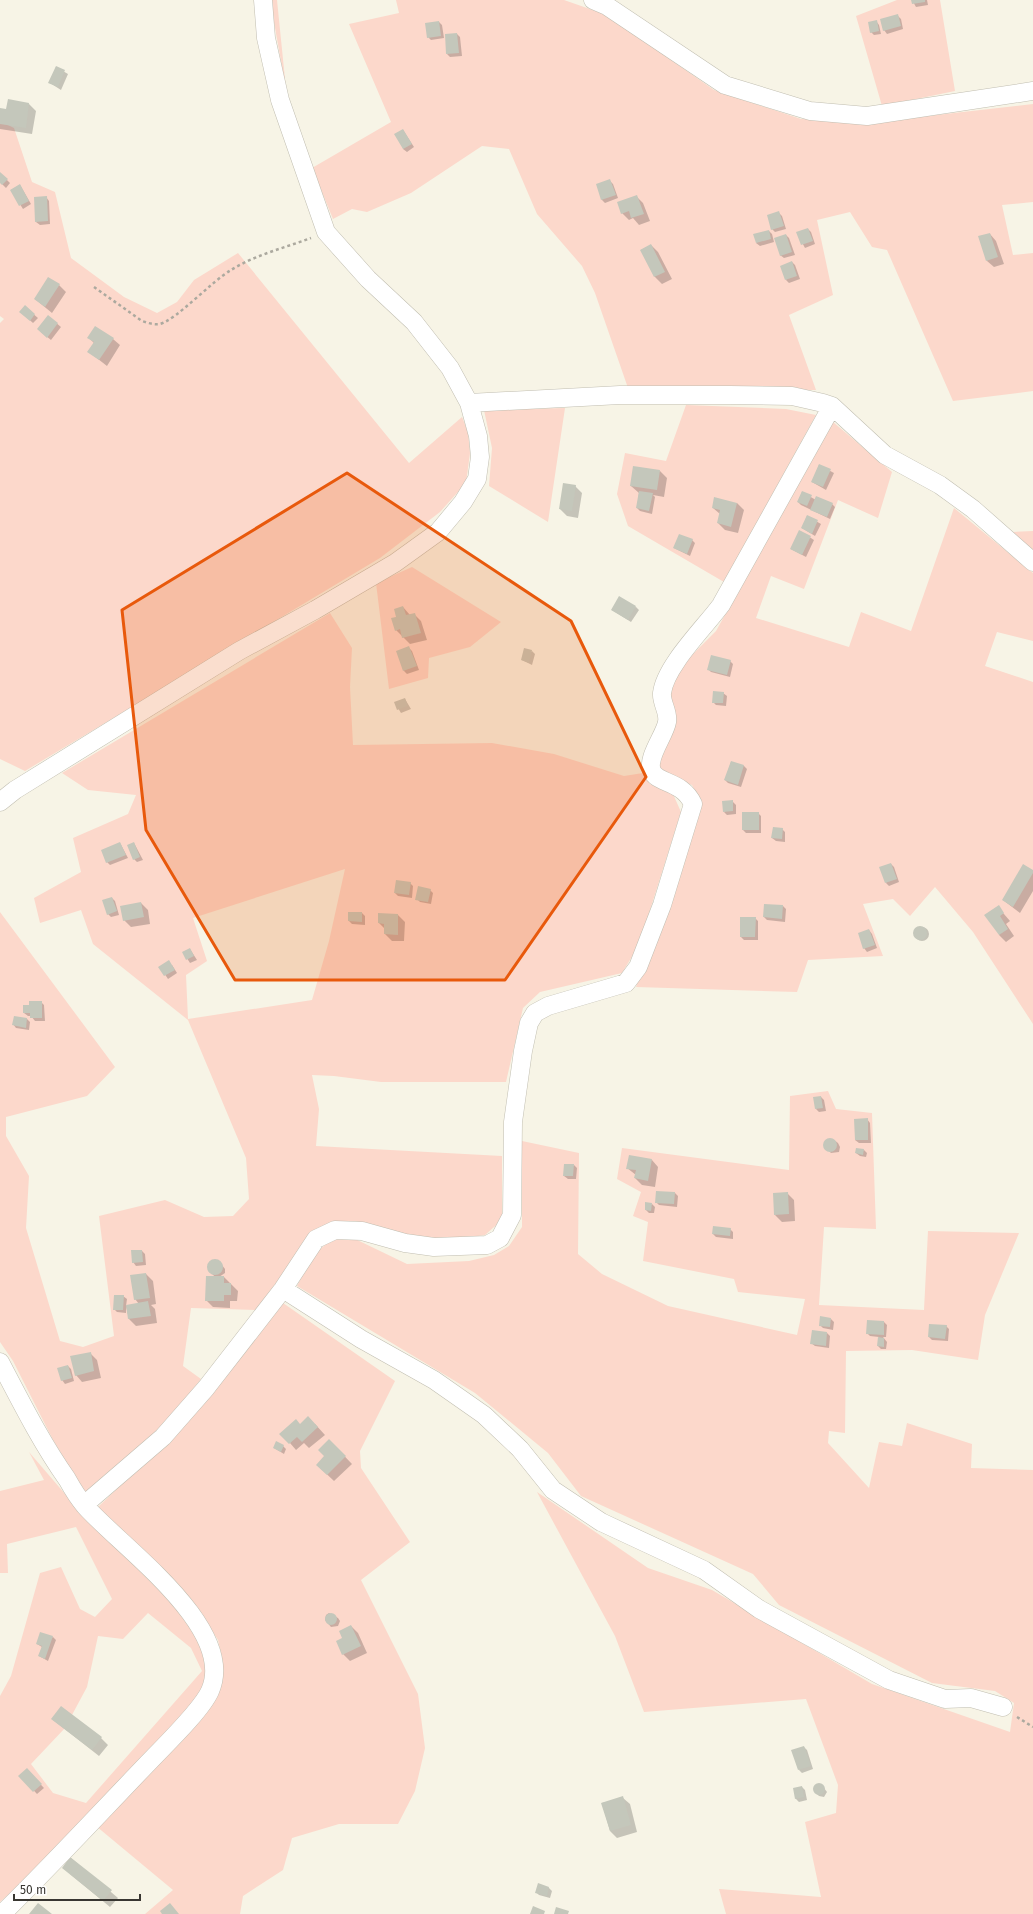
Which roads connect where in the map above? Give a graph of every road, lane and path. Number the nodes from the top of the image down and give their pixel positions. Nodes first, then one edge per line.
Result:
1 (263, 0) edge
2 (593, 0) edge
3 (1033, 91) edge
4 (326, 232) junction
5 (94, 287) dead end
6 (470, 403) junction
7 (832, 406) junction
8 (1033, 562) edge
9 (0, 802) edge
10 (283, 1289) junction
11 (0, 1362) edge
12 (84, 1505) junction
13 (1003, 1707) dead end
14 (2, 1914) edge

1 - 4 street
2 - 3 street
4 - 5 path
4 - 6 street
6 - 7 street
6 - 9 street
7 - 8 street
7 - 10 street
10 - 12 street
10 - 13 street
11 - 12 street
12 - 14 street

